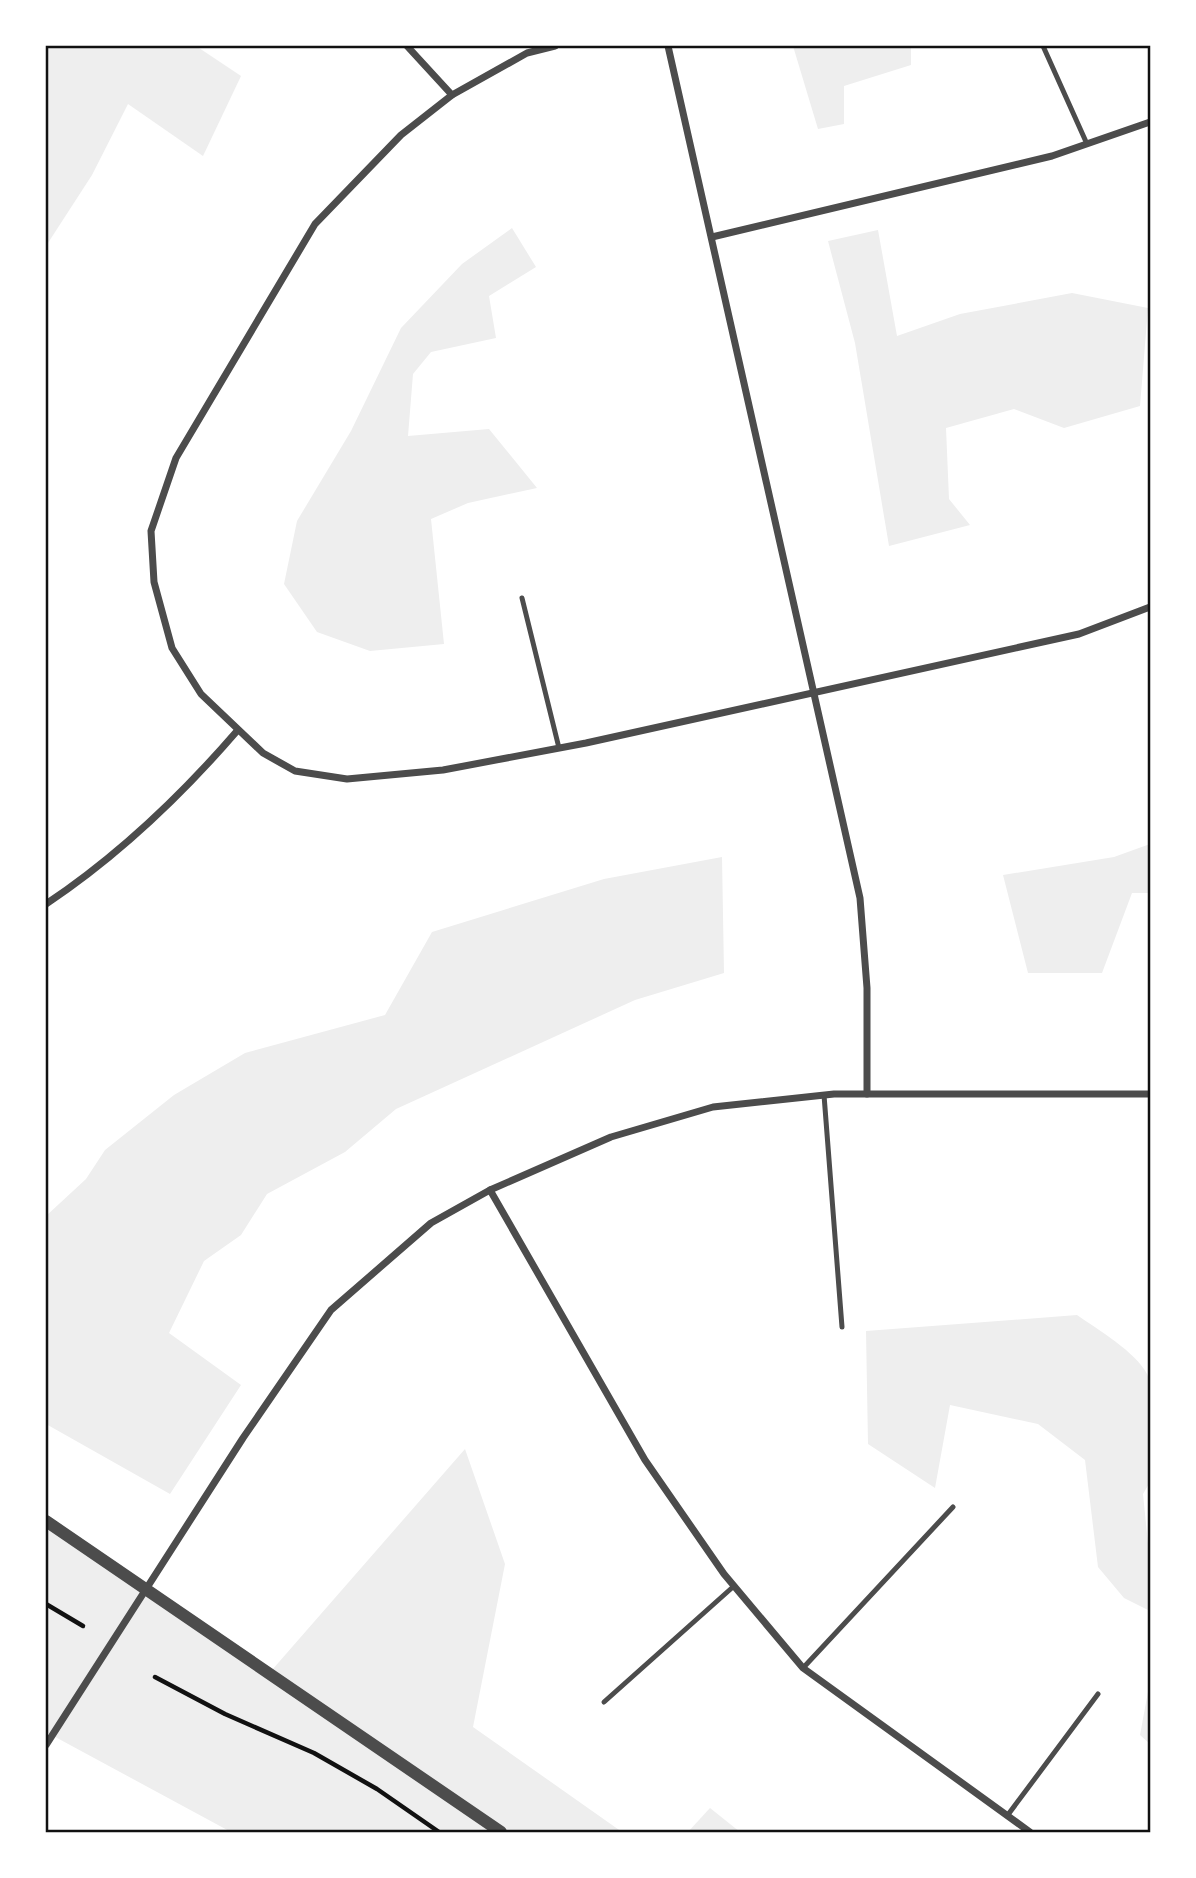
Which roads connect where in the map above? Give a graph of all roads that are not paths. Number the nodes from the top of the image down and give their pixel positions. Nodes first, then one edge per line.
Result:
1 (407, 46) edge
2 (555, 46) edge
3 (668, 46) edge
4 (1043, 46) edge
5 (452, 95) junction
6 (1150, 122) edge
7 (1087, 144) junction
8 (712, 237) junction
9 (522, 598) dead end
10 (1150, 607) edge
11 (815, 693) junction
12 (237, 731) junction
13 (559, 748) junction
14 (46, 904) edge
15 (867, 1094) junction
16 (1150, 1094) edge
17 (824, 1095) junction
18 (490, 1190) junction
19 (842, 1326) dead end
20 (953, 1507) dead end
21 (46, 1521) edge
22 (734, 1586) junction
23 (145, 1588) junction
24 (803, 1668) junction
25 (1098, 1694) dead end
26 (604, 1702) dead end
27 (46, 1745) edge
28 (1007, 1816) junction
29 (501, 1832) edge
30 (1030, 1832) edge

1 - 5 street
2 - 5 street
3 - 8 street
4 - 7 lane
5 - 12 street
6 - 7 street
7 - 8 street
8 - 11 street
9 - 13 lane
10 - 11 street
11 - 13 street
11 - 15 street
12 - 13 street
12 - 14 street
15 - 16 street
15 - 17 street
17 - 18 street
17 - 19 lane
18 - 22 street
18 - 23 street
20 - 24 lane
21 - 23 street
22 - 24 street
22 - 26 lane
23 - 27 street
23 - 29 street
24 - 28 street
25 - 28 lane
28 - 30 street

